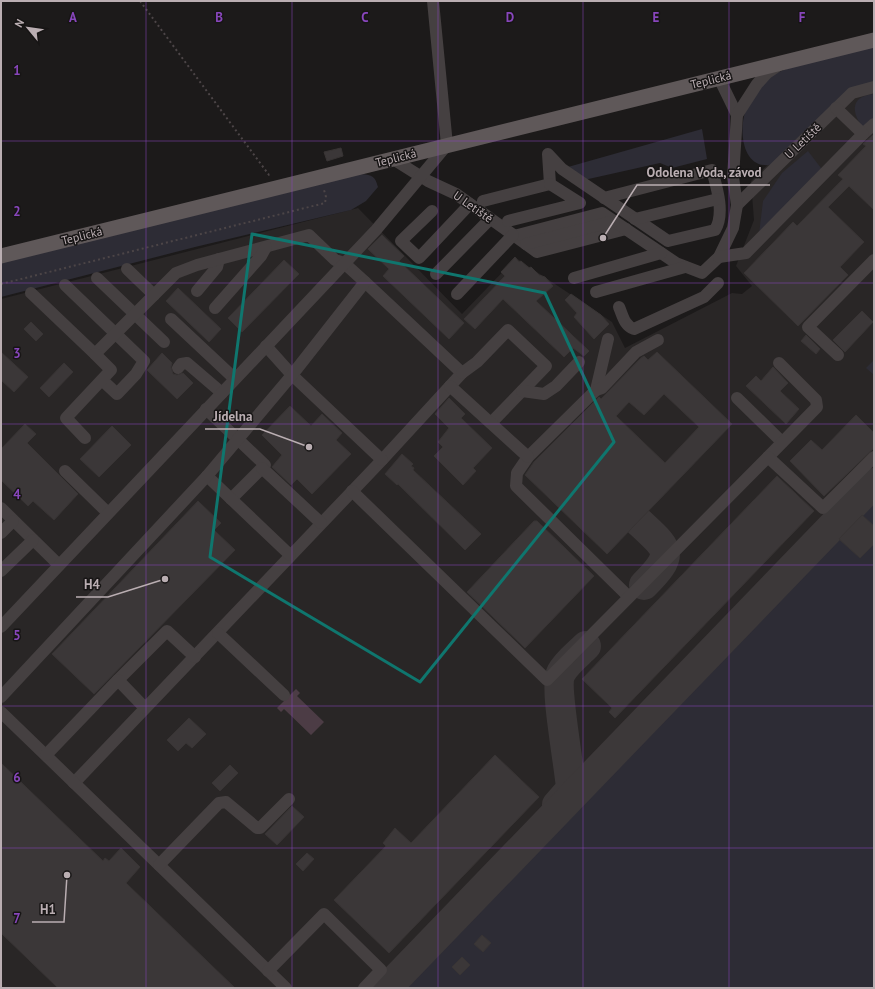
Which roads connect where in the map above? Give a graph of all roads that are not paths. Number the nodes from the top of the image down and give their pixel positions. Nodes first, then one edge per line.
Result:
1 (433, 1) edge
2 (874, 40) edge
3 (787, 61) junction
4 (718, 78) junction
5 (874, 87) edge
6 (836, 108) junction
7 (737, 115) junction
8 (874, 124) edge
9 (864, 134) junction
10 (447, 145) junction
11 (393, 159) junction
12 (420, 176) junction
13 (550, 184) junction
14 (604, 198) junction
15 (718, 199) junction
16 (483, 201) dead end
17 (470, 204) junction
18 (737, 205) junction
19 (432, 211) dead end
20 (490, 219) junction
21 (635, 219) junction
22 (614, 220) junction
23 (508, 221) dead end
24 (626, 229) junction
25 (513, 236) junction
26 (526, 244) junction
27 (266, 247) junction
28 (661, 252) junction
29 (1, 256) edge
30 (719, 257) junction
31 (219, 259) junction
32 (874, 260) edge
33 (344, 263) junction
34 (685, 267) junction
35 (127, 269) dead end
36 (436, 274) dead end
37 (97, 278) dead end
38 (574, 278) dead end
39 (365, 282) junction
40 (718, 283) dead end
41 (66, 285) dead end
42 (196, 291) dead end
43 (596, 292) dead end
44 (31, 294) dead end
45 (457, 294) dead end
46 (154, 295) junction
47 (619, 307) dead end
48 (215, 308) dead end
49 (135, 314) junction
50 (171, 319) dead end
51 (116, 334) junction
52 (608, 339) dead end
53 (658, 340) dead end
54 (164, 342) dead end
55 (266, 346) junction
56 (95, 354) junction
57 (838, 355) dead end
58 (579, 362) dead end
59 (779, 363) dead end
60 (178, 368) dead end
61 (462, 373) junction
62 (292, 375) junction
63 (235, 379) junction
64 (102, 380) junction
65 (450, 386) junction
66 (596, 390) junction
67 (522, 391) junction
68 (222, 393) junction
69 (737, 398) dead end
70 (206, 409) junction
71 (491, 423) junction
72 (86, 438) dead end
73 (238, 439) junction
74 (782, 442) junction
75 (528, 457) junction
76 (768, 457) junction
77 (874, 457) edge
78 (382, 460) junction
79 (262, 468) junction
80 (65, 471) dead end
81 (207, 476) junction
82 (352, 491) junction
83 (231, 499) junction
84 (1, 508) edge
85 (108, 513) junction
86 (14, 521) junction
87 (321, 523) junction
88 (1, 533) edge
89 (33, 540) junction
90 (290, 555) junction
91 (59, 565) junction
92 (1, 571) edge
93 (628, 596) junction
94 (1, 627) edge
95 (218, 633) junction
96 (195, 657) junction
97 (118, 680) junction
98 (284, 695) dead end
99 (1, 698) edge
100 (145, 708) junction
101 (1, 712) edge
102 (46, 756) junction
103 (74, 783) junction
104 (289, 799) dead end
105 (159, 865) junction
106 (268, 971) junction
107 (286, 988) edge
108 (364, 988) edge

1 - 10 street
2 - 3 main road, Teplická
3 - 4 main road, Teplická
3 - 7 street
4 - 7 street
4 - 10 main road, Teplická
5 - 6 street, U Letiště
6 - 9 street
6 - 18 street, U Letiště
7 - 18 street
8 - 9 street
9 - 30 street
10 - 11 main road, Teplická
10 - 12 street
11 - 12 street, U Letiště
11 - 29 main road, Teplická
12 - 17 street, U Letiště
12 - 33 street
13 - 14 street
13 - 16 street
13 - 23 street
14 - 15 street
14 - 21 street
15 - 21 street
15 - 21 street
17 - 19 street
17 - 20 street, U Letiště
18 - 30 street
20 - 25 street, U Letiště
20 - 36 street
22 - 24 street
22 - 25 street
22 - 26 street
24 - 26 street, U Letiště
24 - 28 street
25 - 26 street, U Letiště
25 - 45 street
27 - 31 street
27 - 33 street
27 - 48 street
28 - 34 street
28 - 38 street
30 - 34 street
31 - 42 street
31 - 46 street
32 - 57 street
33 - 39 street
33 - 55 street
34 - 43 street
35 - 46 street
37 - 49 street
39 - 61 street
39 - 62 street
40 - 47 street
41 - 51 street
44 - 56 street
46 - 49 street
49 - 51 street
49 - 54 street
50 - 63 street
51 - 56 street
51 - 64 street
52 - 66 street
53 - 66 street
55 - 62 street
55 - 63 street
56 - 64 street
58 - 67 street
59 - 74 street
60 - 68 street
61 - 65 street
61 - 67 street
62 - 73 street
62 - 78 street
63 - 68 street
64 - 72 street
65 - 71 street
65 - 78 street
66 - 75 street
67 - 71 street
68 - 70 street
69 - 74 street
70 - 73 street
70 - 85 street
71 - 75 street
73 - 79 street
73 - 81 street
74 - 76 street
75 - 93 street
76 - 77 street
76 - 93 street
78 - 82 street
79 - 83 street
79 - 87 street
80 - 85 street
81 - 83 street
81 - 99 street
82 - 87 street
82 - 93 street
83 - 90 street
84 - 86 street
85 - 91 street
86 - 88 street
86 - 89 street
87 - 90 street
89 - 91 street
89 - 92 street
90 - 95 street
91 - 94 street
95 - 96 street
95 - 98 street
96 - 97 street
96 - 100 street
97 - 100 street
97 - 102 street
100 - 103 street
101 - 102 street
102 - 103 street
103 - 105 street
104 - 105 street
105 - 106 street
106 - 107 street
106 - 108 street

